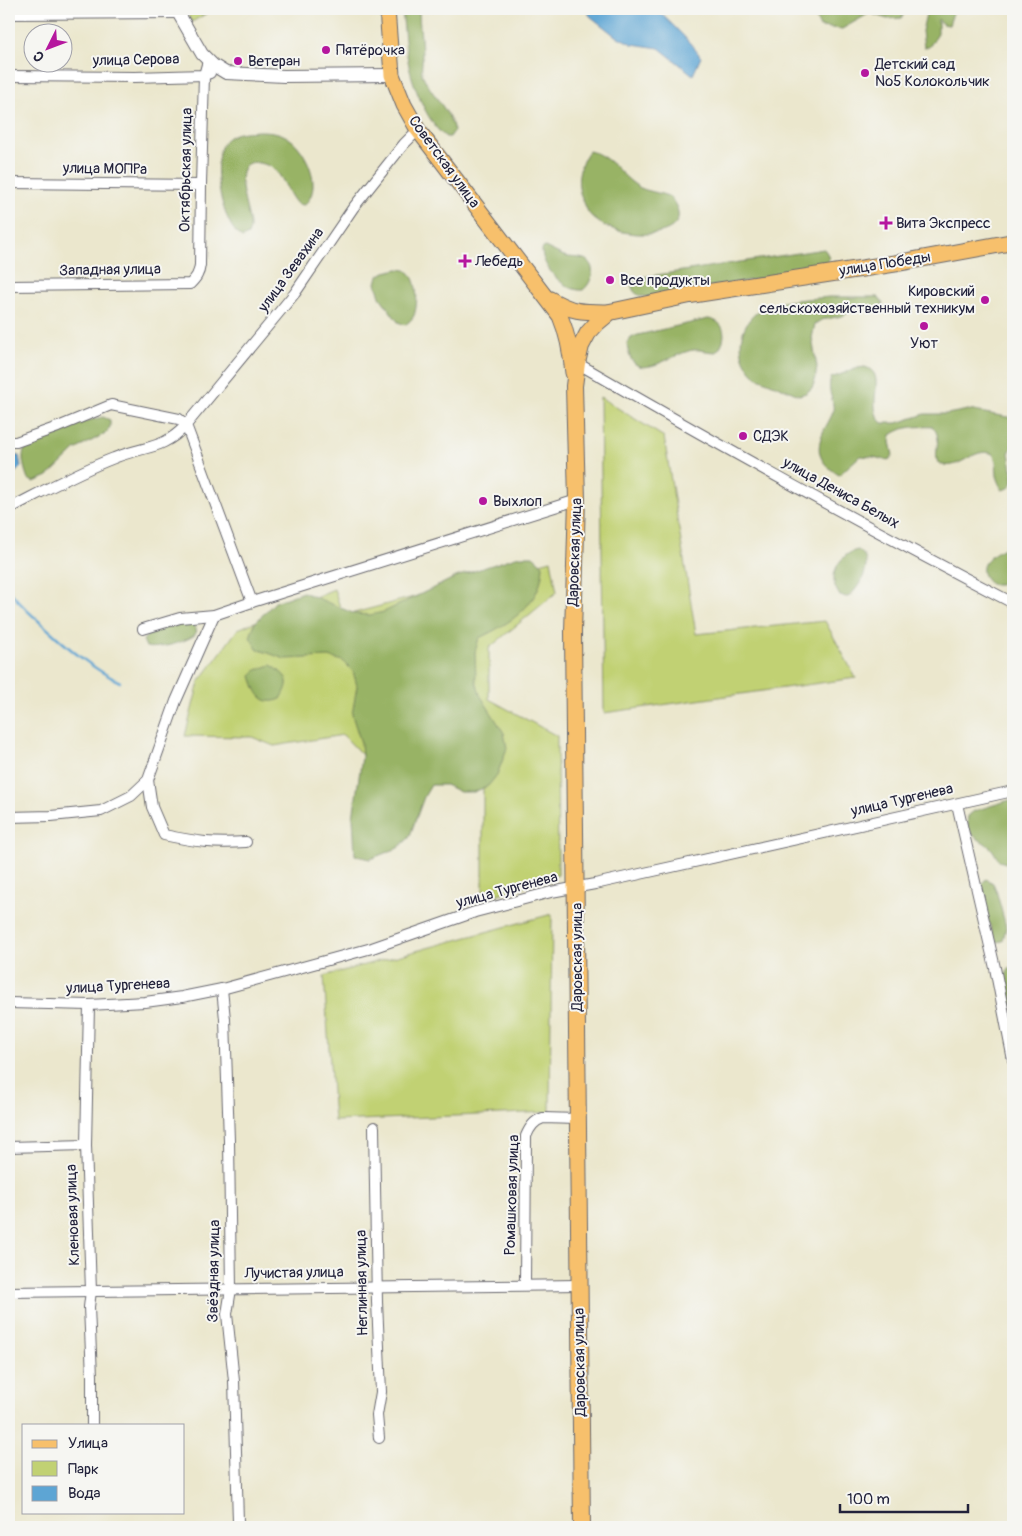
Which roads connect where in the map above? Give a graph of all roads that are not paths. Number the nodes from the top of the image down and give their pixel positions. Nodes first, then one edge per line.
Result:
1 (387, 9) edge
2 (177, 11) edge
3 (9, 14) edge
4 (208, 61) junction
5 (219, 69) junction
6 (204, 75) junction
7 (392, 75) junction
8 (9, 76) edge
9 (418, 130) junction
10 (9, 182) edge
11 (201, 185) junction
12 (1013, 242) edge
13 (200, 265) joint
14 (9, 286) edge
15 (546, 298) junction
16 (578, 312) joint
17 (610, 312) junction
18 (566, 330) joint
19 (577, 363) junction
20 (574, 386) junction
21 (186, 425) junction
22 (9, 442) edge
23 (577, 500) junction
24 (14, 506) dead end
25 (252, 602) junction
26 (1013, 603) edge
27 (214, 615) junction
28 (143, 629) dead end
29 (148, 780) junction
30 (1013, 791) edge
31 (957, 804) junction
32 (9, 817) edge
33 (246, 842) dead end
34 (576, 888) junction
35 (222, 989) junction
36 (9, 1003) edge
37 (89, 1005) junction
38 (1013, 1060) edge
39 (577, 1118) junction
40 (374, 1127) dead end
41 (86, 1144) junction
42 (9, 1147) edge
43 (525, 1285) junction
44 (579, 1285) junction
45 (377, 1287) junction
46 (231, 1289) junction
47 (91, 1291) junction
48 (9, 1292) edge
49 (92, 1424) edge
50 (379, 1438) dead end
51 (238, 1522) dead end
52 (582, 1527) edge

1 - 7 main road, Советская улица
2 - 3 street
2 - 4 street
4 - 5 street
4 - 6 street, Октябрьская улица
5 - 6 street
5 - 7 street
6 - 8 street, улица Серова
6 - 11 street, Октябрьская улица
7 - 9 main road, Советская улица
9 - 15 main road, Советская улица
9 - 21 street, улица Зевахина
10 - 11 street, улица МОПРа
11 - 13 street, Октябрьская улица
12 - 17 highway, улица Победы
13 - 14 street, Западная улица
15 - 16 main road, Советская улица
15 - 18 main road, Советская улица
16 - 17 main road, улица Победы
17 - 19 highway, Даровская улица
18 - 20 main road, Даровская улица
19 - 20 highway, Даровская улица
19 - 26 street, улица Дениса Белых
20 - 23 highway, Даровская улица
21 - 22 street
21 - 24 street, улица Зевахина
21 - 25 street
23 - 25 street
23 - 34 highway, Даровская улица
25 - 27 street
27 - 28 street
27 - 29 street
29 - 32 street
29 - 33 street
30 - 31 street, улица Тургенева
31 - 34 street, улица Тургенева
31 - 38 street
34 - 35 street, улица Тургенева
34 - 39 highway, Даровская улица
35 - 37 street, улица Тургенева
35 - 46 street, Звёздная улица
36 - 37 street, улица Тургенева
37 - 41 street, Кленовая улица
39 - 43 street, Ромашковая улица
39 - 44 highway, Даровская улица
40 - 45 street, Неглинная улица
41 - 42 street
41 - 47 street, Кленовая улица
43 - 44 street, Лучистая улица
43 - 45 street, Лучистая улица
44 - 52 highway, Даровская улица
45 - 46 street, Лучистая улица
45 - 50 street, Неглинная улица
46 - 47 street, Лучистая улица
46 - 51 street, Звёздная улица
47 - 48 street, Лучистая улица
47 - 49 street, Кленовая улица

